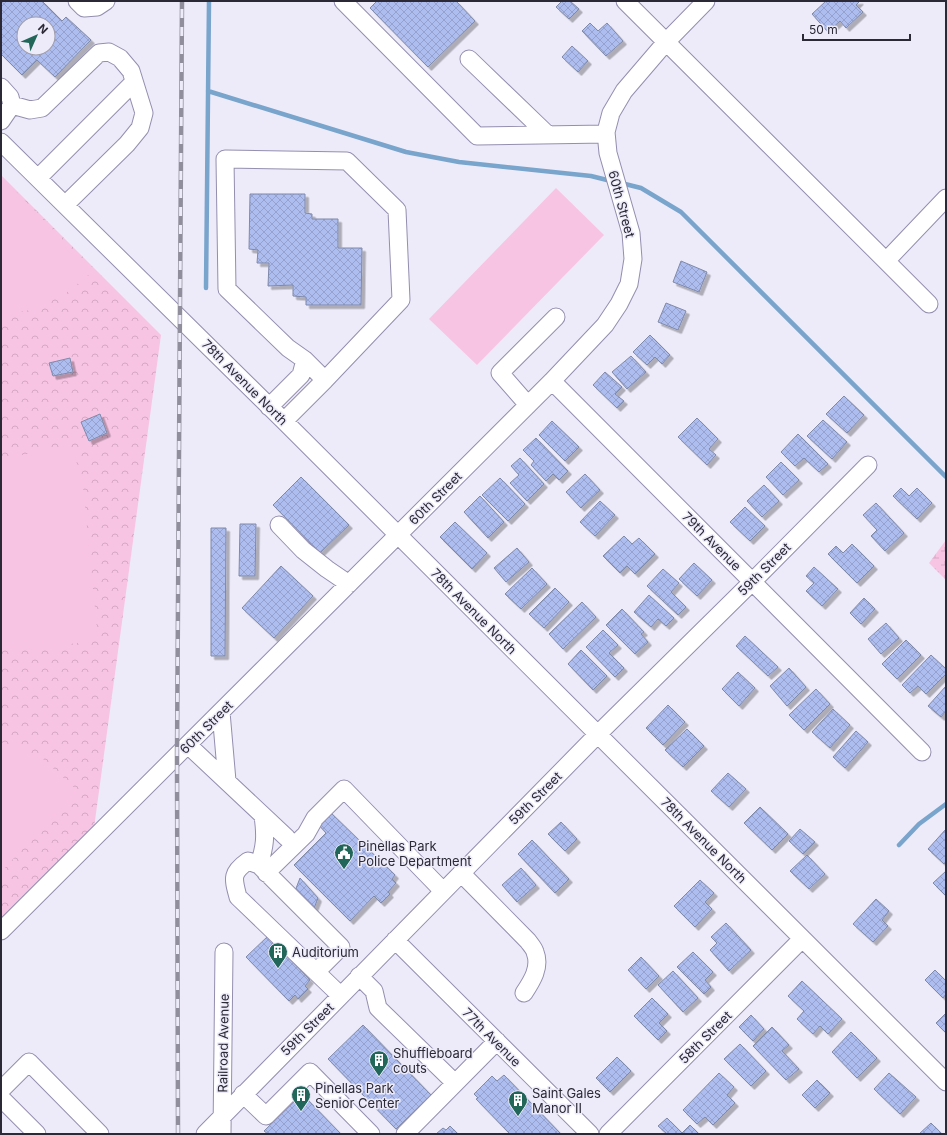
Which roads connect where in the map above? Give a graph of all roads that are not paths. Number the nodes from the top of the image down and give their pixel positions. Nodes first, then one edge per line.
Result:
1 (77, 1) edge
2 (106, 1) edge
3 (343, 1) edge
4 (625, 1) edge
5 (706, 1) edge
6 (666, 42) junction
7 (469, 59) dead end
8 (134, 82) junction
9 (1, 87) edge
10 (12, 105) junction
11 (1, 121) edge
12 (606, 134) junction
13 (548, 135) junction
14 (1, 142) edge
15 (38, 178) junction
16 (946, 198) edge
17 (65, 205) junction
18 (886, 261) junction
19 (928, 304) dead end
20 (556, 317) dead end
21 (305, 360) junction
22 (325, 380) junction
23 (552, 381) junction
24 (528, 405) junction
25 (269, 407) junction
26 (284, 421) junction
27 (868, 465) dead end
28 (279, 525) dead end
29 (398, 534) junction
30 (753, 581) junction
31 (349, 584) junction
32 (221, 712) junction
33 (598, 734) junction
34 (188, 745) junction
35 (922, 752) dead end
36 (227, 781) junction
37 (264, 816) junction
38 (287, 838) dead end
39 (263, 869) junction
40 (461, 873) junction
41 (443, 891) junction
42 (1, 931) edge
43 (802, 939) junction
44 (395, 940) junction
45 (224, 952) dead end
46 (316, 972) junction
47 (359, 976) junction
48 (524, 993) dead end
49 (340, 995) junction
50 (497, 1041) junction
51 (946, 1082) edge
52 (455, 1083) junction
53 (1, 1090) edge
54 (243, 1094) junction
55 (1, 1098) edge
56 (223, 1114) junction
57 (37, 1134) edge
58 (100, 1134) edge
59 (204, 1134) edge
60 (222, 1134) edge
61 (372, 1134) edge
62 (405, 1134) edge
63 (590, 1134) edge
64 (608, 1134) edge

1 - 2 street
3 - 13 street
4 - 6 street
5 - 6 street, 60th Street
6 - 12 street, 60th Street
6 - 18 street
7 - 13 street
8 - 10 street
8 - 15 street
8 - 17 street
9 - 10 street
10 - 11 street
12 - 13 street
12 - 23 street, 60th Street
14 - 15 street, 78th Avenue North
15 - 17 street, 78th Avenue North
16 - 18 street
17 - 25 street, 78th Avenue North
18 - 19 street
20 - 24 street
21 - 22 street
21 - 22 street
21 - 25 street
22 - 26 street
23 - 24 street, 60th Street
23 - 30 street, 79th Avenue
24 - 29 street, 60th Street
25 - 26 street, 78th Avenue North
26 - 29 street, 78th Avenue North
27 - 30 street, 59th Street
28 - 31 street
29 - 31 street, 60th Street
29 - 33 street, 78th Avenue North
30 - 33 street, 59th Street
30 - 35 street, 79th Avenue
31 - 32 street, 60th Street
32 - 34 street, 60th Street
32 - 36 street
33 - 40 street, 59th Street
33 - 43 street, 78th Avenue North
34 - 36 street
34 - 42 street, 60th Street
36 - 37 street
37 - 38 street
37 - 39 street
39 - 41 street
39 - 46 street
39 - 46 street
40 - 41 street, 59th Street
40 - 48 street
41 - 44 street, 59th Street
43 - 51 street, 78th Avenue North
43 - 64 street, 58th Street
44 - 47 street, 59th Street
44 - 50 street, 77th Avenue
45 - 56 street, Railroad Avenue
46 - 49 street
47 - 49 street, 59th Street
47 - 52 street
49 - 54 street, 59th Street
50 - 52 street
50 - 63 street, 77th Avenue
52 - 62 street
53 - 58 street
54 - 56 street, 59th Street
54 - 61 street
55 - 57 street
56 - 59 street, 59th Street
56 - 60 street, Railroad Avenue

